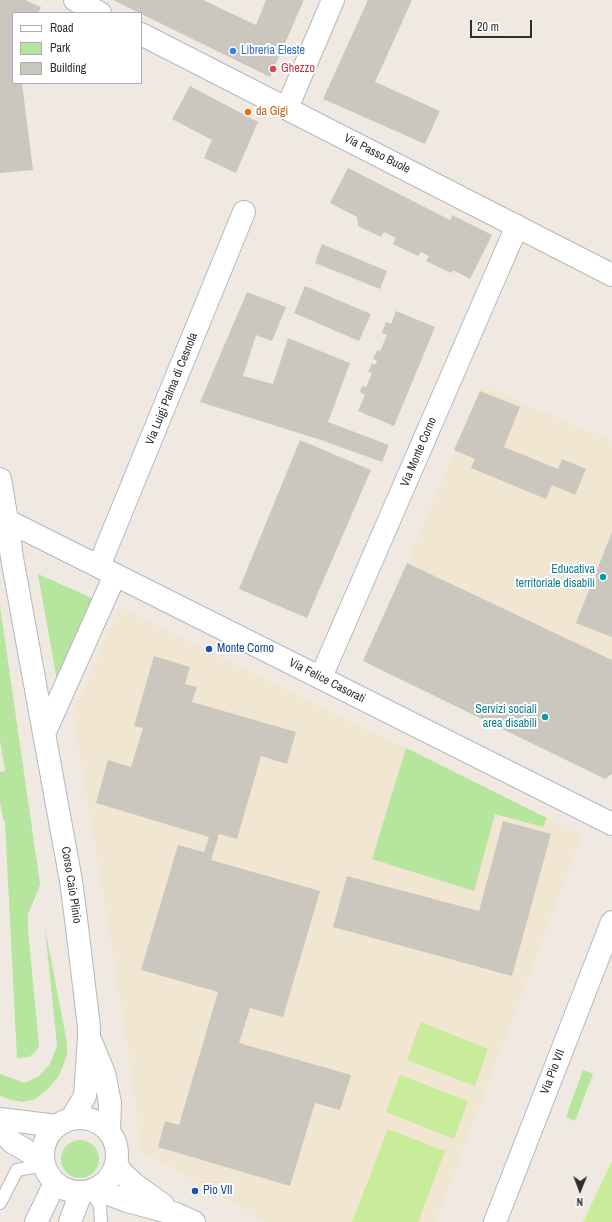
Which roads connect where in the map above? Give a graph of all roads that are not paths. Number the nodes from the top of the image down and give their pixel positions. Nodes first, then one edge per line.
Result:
1 (334, 0) edge
2 (142, 35) edge
3 (287, 108) junction
4 (244, 212) dead end
5 (517, 226) junction
6 (612, 275) edge
7 (0, 479) edge
8 (4, 519) edge
9 (107, 571) junction
10 (320, 677) junction
11 (44, 734) junction
12 (612, 824) edge
13 (612, 922) edge
14 (89, 1038) junction
15 (0, 1119) edge
16 (64, 1122) junction
17 (0, 1130) edge
18 (110, 1131) junction
19 (117, 1165) junction
20 (49, 1174) junction
21 (89, 1191) junction
22 (0, 1203) edge
23 (185, 1218) edge
24 (36, 1222) edge
25 (70, 1222) edge
26 (101, 1222) edge
27 (495, 1222) edge

1 - 3 street
2 - 3 street, Via Passo Buole
3 - 5 street, Via Passo Buole
4 - 9 street, Via Luigi Palma di Cesnola
5 - 6 street, Via Passo Buole
5 - 10 street, Via Monte Corno
7 - 8 street, Corso Caio Plinio
8 - 9 street, Via Felice Casorati
8 - 11 street, Corso Caio Plinio
9 - 10 street, Via Felice Casorati
9 - 11 street
10 - 12 street, Via Felice Casorati
11 - 14 street, Corso Caio Plinio
13 - 27 street, Via Pio VII
14 - 16 street, Corso Caio Plinio
14 - 18 street, Corso Caio Plinio
15 - 16 street
16 - 18 street
16 - 20 street
17 - 20 street
18 - 19 street
19 - 21 street
19 - 23 street
20 - 21 street
20 - 22 lane
20 - 24 street
21 - 23 street
21 - 25 street
21 - 26 lane

